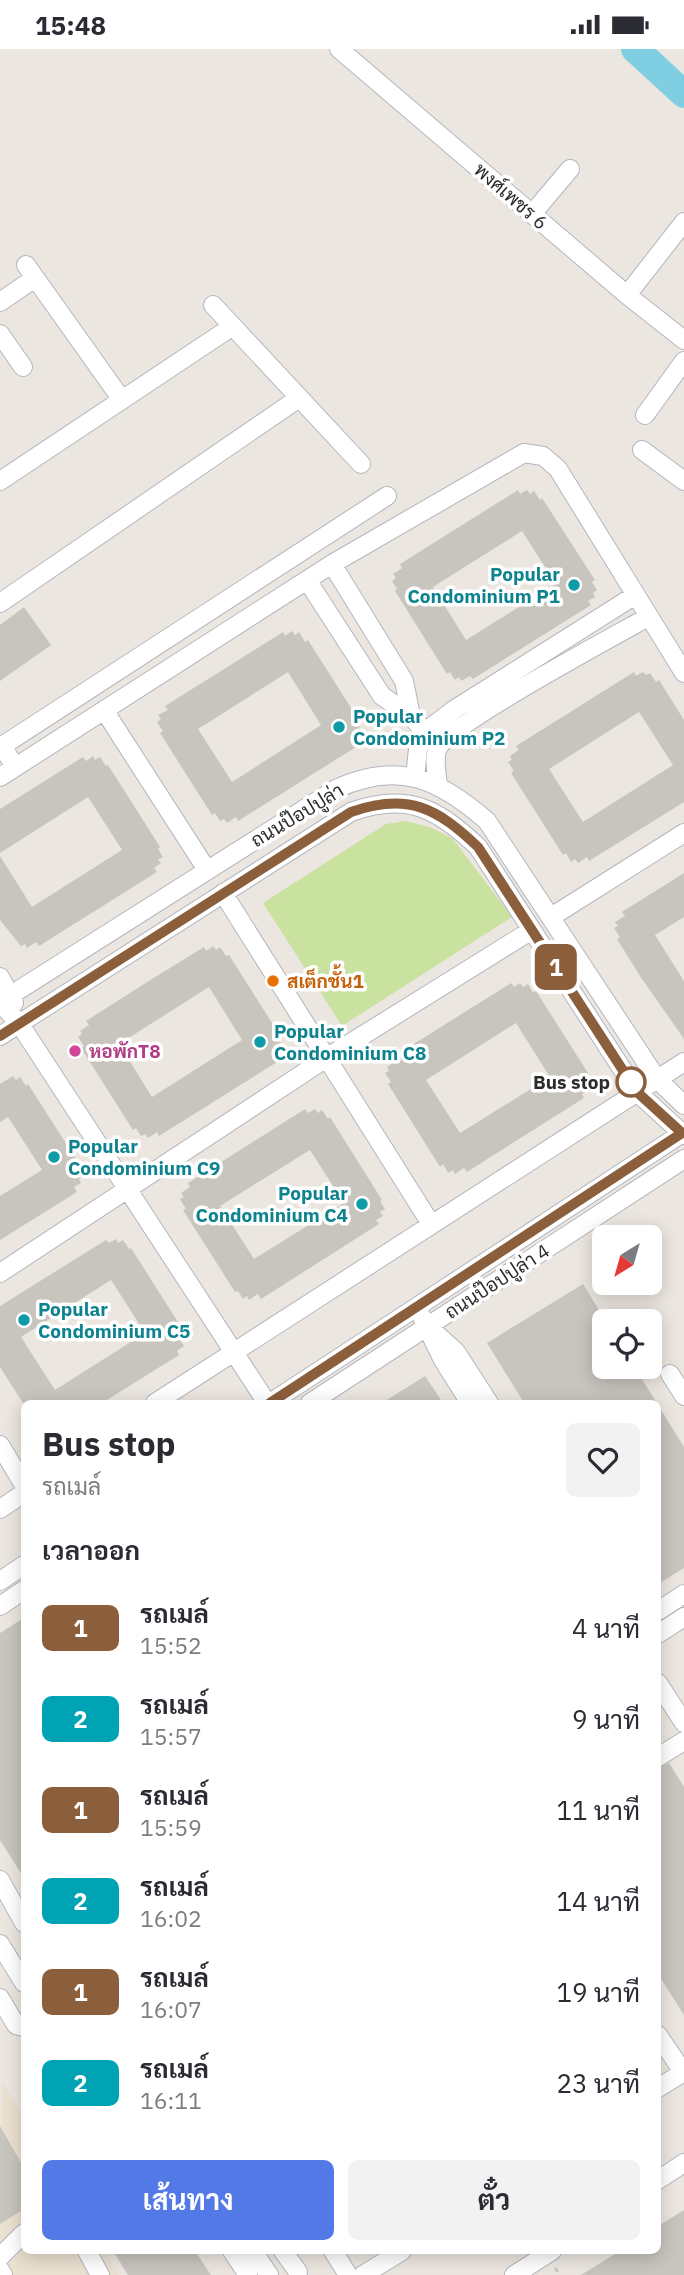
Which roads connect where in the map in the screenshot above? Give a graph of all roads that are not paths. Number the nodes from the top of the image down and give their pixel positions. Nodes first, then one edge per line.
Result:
1 (339, 49) edge
2 (570, 169) dead end
3 (532, 214) junction
4 (684, 222) edge
5 (626, 295) junction
6 (0, 302) edge
7 (213, 305) dead end
8 (233, 326) junction
9 (0, 334) edge
10 (684, 340) edge
11 (684, 361) edge
12 (23, 367) dead end
13 (299, 398) junction
14 (122, 400) junction
15 (645, 415) dead end
16 (642, 450) dead end
17 (361, 464) dead end
18 (0, 481) edge
19 (684, 481) edge
20 (387, 496) dead end
21 (332, 564) junction
22 (307, 580) junction
23 (634, 596) junction
24 (0, 603) edge
25 (648, 617) junction
26 (684, 673) edge
27 (104, 710) junction
28 (411, 716) junction
29 (425, 732) junction
30 (4, 774) edge
31 (415, 778) junction
32 (438, 785) junction
33 (684, 833) edge
34 (207, 870) junction
35 (223, 894) junction
36 (551, 917) junction
37 (532, 930) junction
38 (0, 977) edge
39 (4, 999) edge
40 (19, 1023) junction
41 (0, 1036) edge
42 (328, 1057) junction
43 (684, 1062) edge
44 (657, 1079) junction
45 (637, 1092) junction
46 (684, 1105) edge
47 (683, 1133) edge
48 (684, 1159) edge
49 (125, 1190) junction
50 (431, 1224) junction
51 (0, 1273) edge
52 (416, 1308) junction
53 (428, 1326) junction
54 (232, 1352) junction
55 (670, 1374) dead end
56 (684, 1396) edge
57 (160, 1400) edge
58 (266, 1400) edge
59 (273, 1400) edge
60 (315, 1400) edge
61 (468, 1400) edge
62 (487, 1400) edge
63 (0, 1445) edge
64 (21, 1480) edge
65 (21, 1495) edge
66 (0, 1509) edge
67 (21, 1567) edge
68 (0, 1581) edge
69 (21, 1592) edge
70 (684, 1594) edge
71 (0, 1606) edge
72 (661, 1609) edge
73 (684, 1617) edge
74 (661, 1632) edge
75 (661, 1688) edge
76 (684, 1723) edge
77 (684, 1741) edge
78 (661, 1755) edge
79 (0, 1875) edge
80 (0, 1880) edge
81 (21, 1903) edge
82 (21, 1918) edge
83 (0, 1944) edge
84 (21, 1978) edge
85 (0, 1998) edge
86 (21, 2026) edge
87 (661, 2039) edge
88 (683, 2072) edge
89 (661, 2086) edge
90 (684, 2163) edge
91 (661, 2179) edge
92 (21, 2236) edge
93 (89, 2254) edge
94 (234, 2254) edge
95 (255, 2254) edge
96 (285, 2254) edge
97 (334, 2254) edge
98 (397, 2254) edge
99 (547, 2254) edge
100 (0, 2257) edge
101 (0, 2270) edge
102 (298, 2272) dead end
103 (3, 2275) edge
104 (100, 2275) edge
105 (248, 2275) edge
106 (269, 2275) edge
107 (348, 2275) edge
108 (363, 2275) edge
109 (513, 2275) edge

1 - 3 street, พงศ์เพชร 6
2 - 3 street
3 - 5 street, พงศ์เพชร 6
4 - 5 street
5 - 10 street, พงศ์เพชร 6
6 - 14 street
7 - 8 street
8 - 13 street
8 - 14 street
9 - 12 street
11 - 15 street
13 - 17 street
13 - 24 street
14 - 18 street
16 - 19 street
20 - 30 street
21 - 22 street
21 - 23 street
21 - 28 street
22 - 27 street
22 - 28 street
23 - 25 street
23 - 29 street
25 - 26 street
25 - 32 street
27 - 30 street
27 - 34 street
28 - 29 street
29 - 31 street
31 - 32 street, ถนนป๊อปปูล่า
31 - 34 street, ถนนป๊อปปูล่า
32 - 36 street, ถนนป๊อปปูล่า
33 - 36 street
34 - 39 street, ถนนป๊อปปูล่า
35 - 37 street, ถนนป๊อปปูล่า
35 - 40 street, ถนนป๊อปปูล่า
35 - 42 street
36 - 44 street, ถนนป๊อปปูล่า
37 - 42 street
37 - 45 street, ถนนป๊อปปูล่า
38 - 39 street
39 - 40 street
40 - 41 street, ถนนป๊อปปูล่า
40 - 49 street
42 - 49 street
42 - 50 street
43 - 44 street
44 - 45 street
44 - 46 street, ถนนป๊อปปูล่า
45 - 47 street, ถนนป๊อปปูล่า
45 - 50 street
47 - 52 street, ถนนป๊อปปูล่า 4
48 - 53 street, ถนนป๊อปปูล่า 4
49 - 51 street
49 - 54 street
50 - 54 street
52 - 53 street
52 - 59 street, ถนนป๊อปปูล่า 4
53 - 60 street, ถนนป๊อปปูล่า 4
53 - 61 street
53 - 62 street
54 - 57 street
54 - 58 street
55 - 56 street
63 - 64 street
65 - 66 street
67 - 68 street
69 - 71 street
70 - 72 street
73 - 74 street
75 - 76 street
77 - 78 street
79 - 81 street
80 - 82 street
83 - 84 street
85 - 86 street
87 - 88 street
88 - 89 street
90 - 91 street
92 - 100 street
93 - 104 street
94 - 105 street
95 - 106 street
96 - 102 street
97 - 107 street
98 - 108 street
99 - 109 street
101 - 103 street

